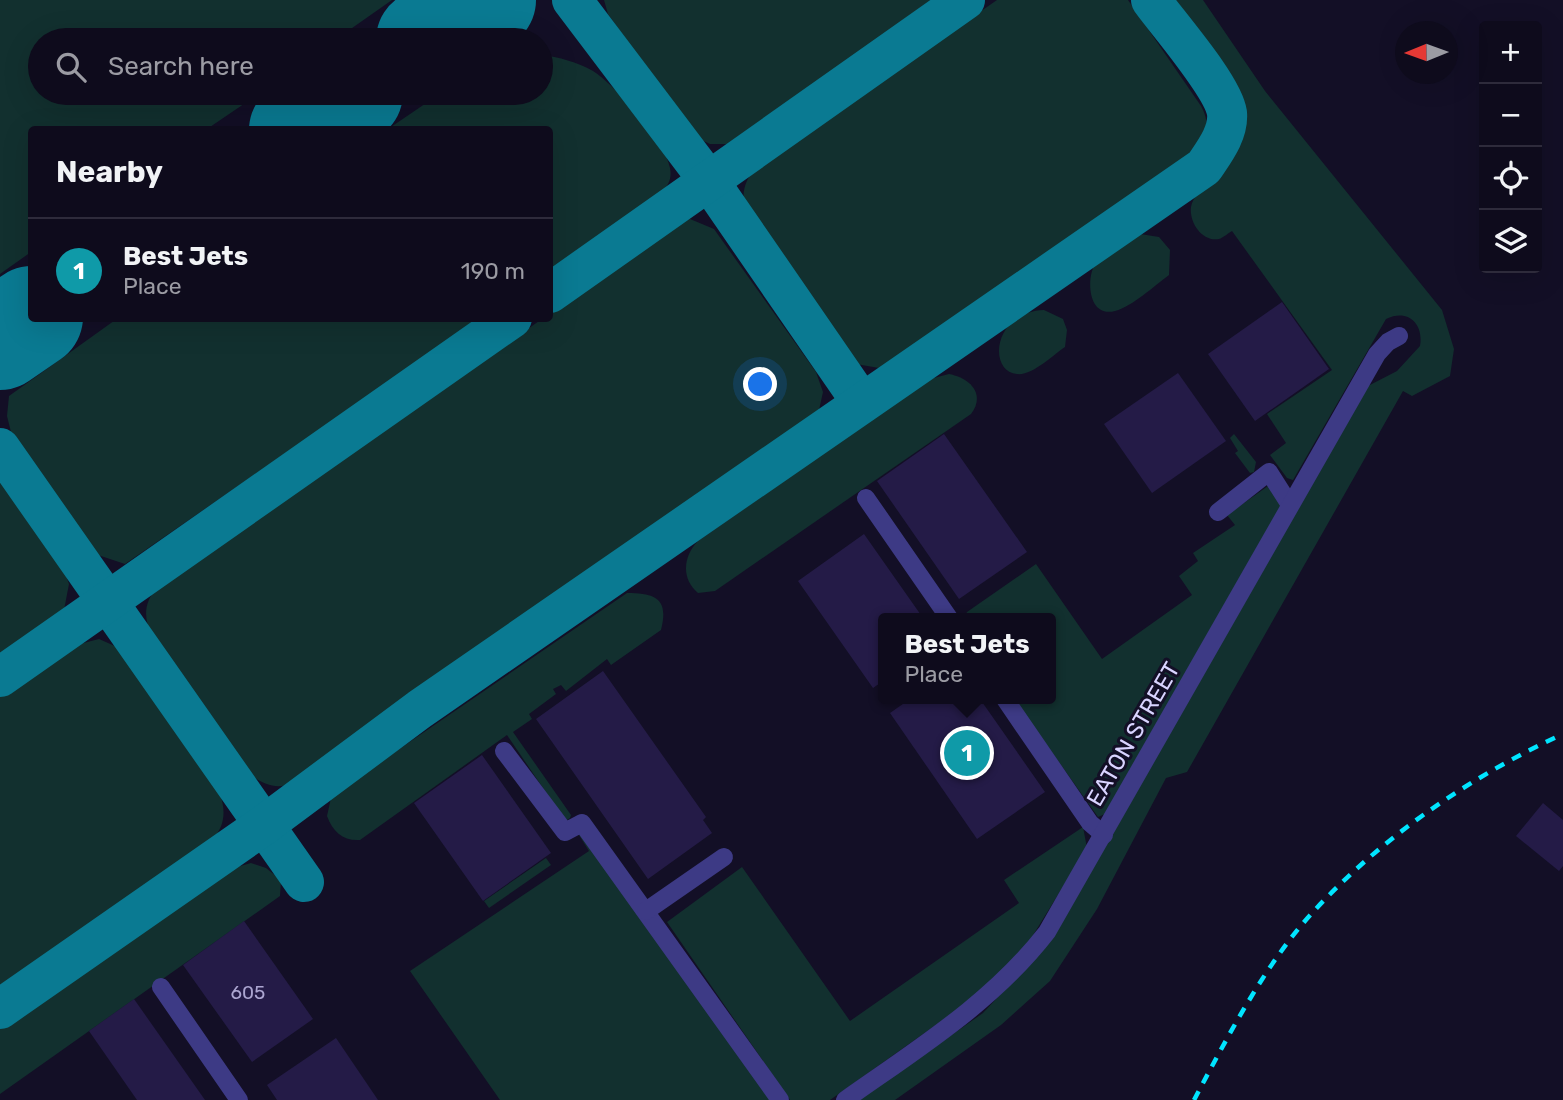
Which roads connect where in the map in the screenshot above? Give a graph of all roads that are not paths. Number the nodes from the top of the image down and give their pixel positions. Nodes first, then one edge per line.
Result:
1 (1399, 337) dead end
2 (866, 498) dead end
3 (1290, 505) junction
4 (1218, 512) dead end
5 (946, 613) edge
6 (1008, 704) edge
7 (504, 751) dead end
8 (1104, 835) junction
9 (724, 857) dead end
10 (646, 911) junction
11 (161, 987) dead end
12 (239, 1100) edge
13 (780, 1100) edge
14 (845, 1100) edge

1 - 3 lane, EATON STREET
2 - 5 lane
3 - 4 lane
3 - 8 lane, EATON STREET
6 - 8 lane
7 - 10 lane
8 - 14 lane, EATON STREET
9 - 10 lane
10 - 13 lane
11 - 12 lane

